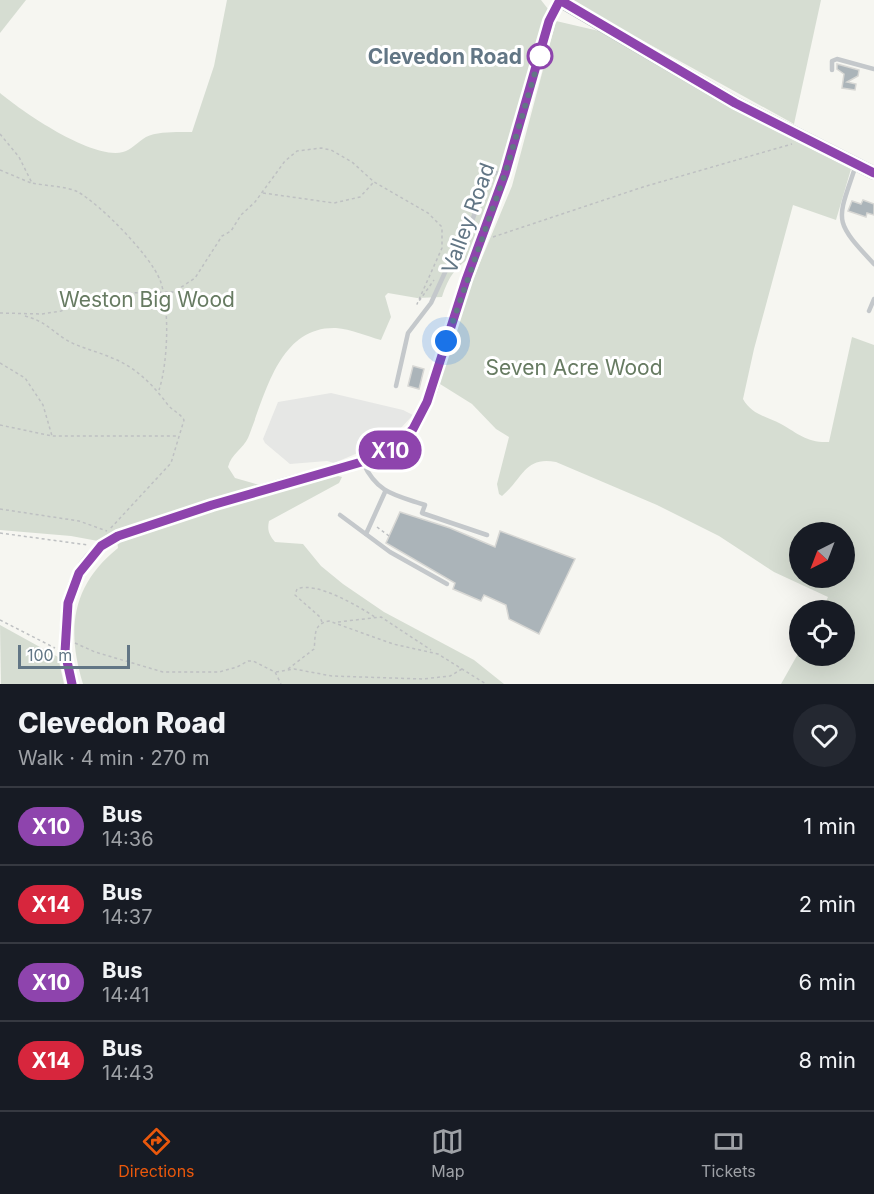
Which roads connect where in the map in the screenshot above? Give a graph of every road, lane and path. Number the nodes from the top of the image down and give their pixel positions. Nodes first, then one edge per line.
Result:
1 (559, 0) edge
2 (874, 69) edge
3 (832, 70) dead end
4 (0, 134) edge
5 (806, 140) junction
6 (856, 165) junction
7 (0, 170) edge
8 (505, 174) junction
9 (874, 174) edge
10 (375, 182) junction
11 (32, 183) junction
12 (262, 192) junction
13 (481, 241) junction
14 (874, 264) edge
15 (437, 277) dead end
16 (163, 293) junction
17 (874, 299) edge
18 (869, 311) dead end
19 (0, 313) edge
20 (22, 315) junction
21 (0, 363) edge
22 (396, 386) dead end
23 (159, 390) junction
24 (0, 425) edge
25 (52, 436) junction
26 (180, 436) junction
27 (363, 463) junction
28 (385, 492) junction
29 (0, 509) edge
30 (339, 515) dead end
31 (122, 516) dead end
32 (371, 523) junction
33 (108, 532) dead end
34 (0, 533) edge
35 (366, 534) junction
36 (487, 535) dead end
37 (389, 536) dead end
38 (91, 546) dead end
39 (447, 584) dead end
40 (375, 617) junction
41 (0, 620) edge
42 (334, 621) junction
43 (322, 623) junction
44 (64, 636) junction
45 (65, 652) junction
46 (433, 652) junction
47 (463, 668) junction
48 (288, 669) junction
49 (275, 672) junction
50 (72, 684) edge
51 (281, 684) edge
52 (486, 684) edge

1 - 5 main road
1 - 8 street, Valley Road
2 - 3 lane
4 - 11 path
5 - 6 main road
5 - 13 path
6 - 9 main road
6 - 14 lane
7 - 11 path
8 - 13 street, Valley Road
8 - 22 lane
10 - 12 path
10 - 12 path
10 - 15 path
11 - 16 path
12 - 16 path
13 - 27 street, Valley Road
16 - 20 path
16 - 23 path
17 - 18 lane
19 - 20 path
20 - 23 path
21 - 25 path
23 - 26 path
24 - 25 path
25 - 26 path
26 - 31 path
27 - 28 lane
27 - 44 street, Valley Road
28 - 32 lane
28 - 36 lane
29 - 33 path
30 - 35 lane
32 - 35 lane
32 - 37 path
34 - 38 path
35 - 39 lane
40 - 42 path
40 - 43 path
40 - 46 path
41 - 45 path
42 - 43 path
42 - 46 path
43 - 48 path
44 - 45 street, Valley Road
44 - 49 path
45 - 50 street, Valley Road
46 - 47 path
47 - 48 path
47 - 52 path
48 - 49 path
49 - 51 path

